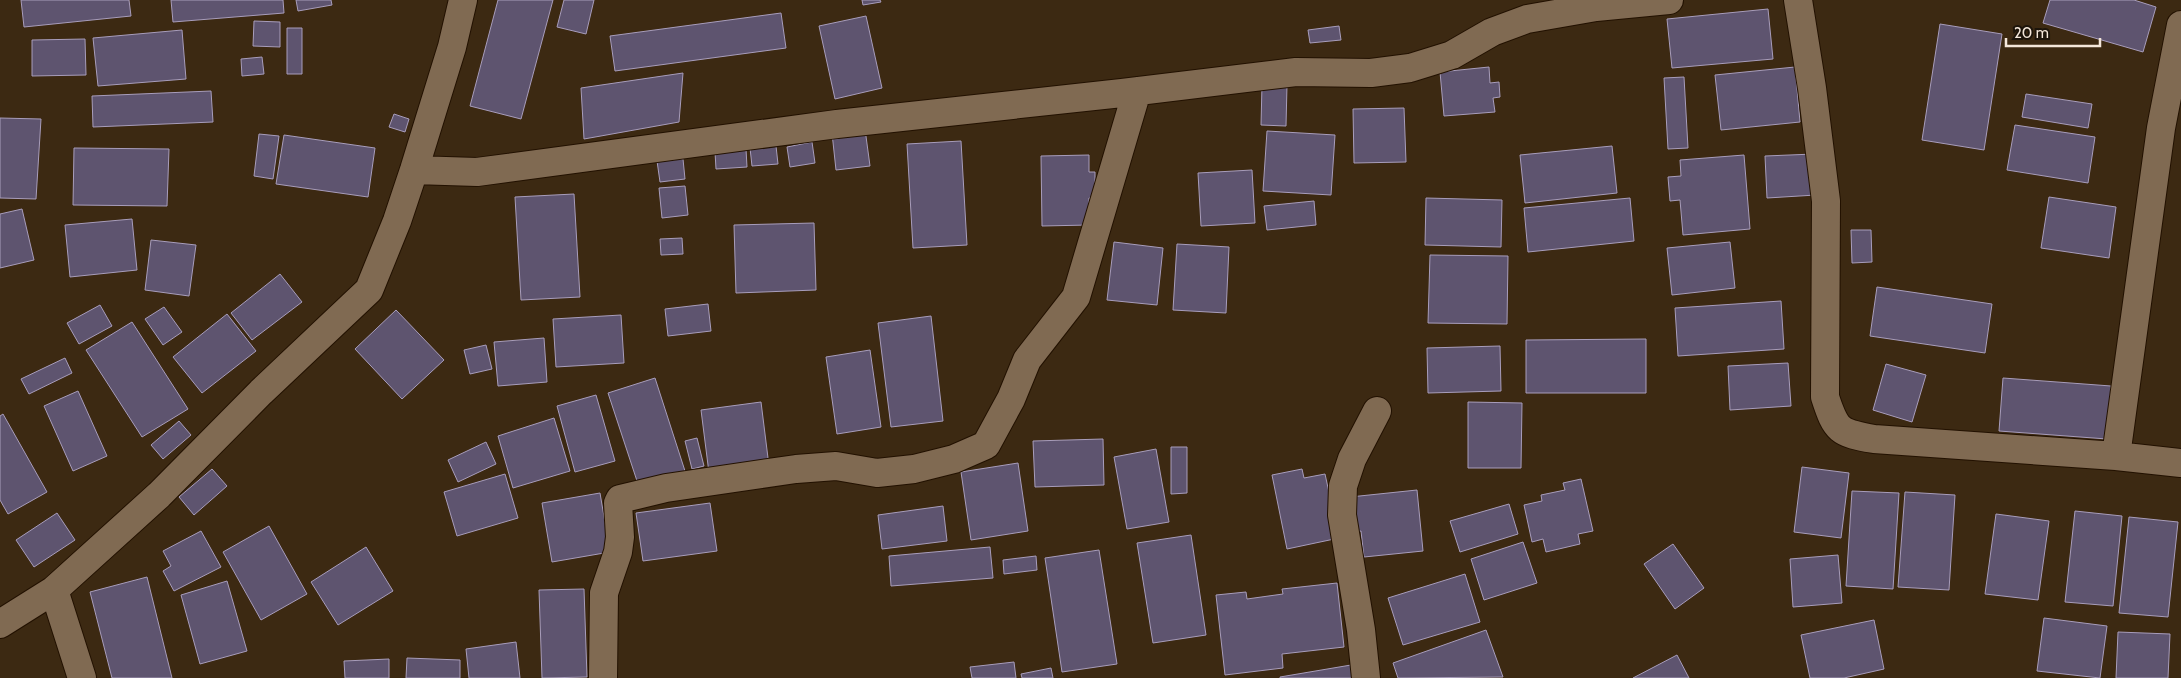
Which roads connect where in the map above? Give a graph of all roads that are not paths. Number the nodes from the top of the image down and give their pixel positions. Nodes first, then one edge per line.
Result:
1 (462, 0) edge
2 (1669, 0) edge
3 (1798, 0) edge
4 (2181, 25) edge
5 (1137, 91) junction
6 (414, 170) junction
7 (1377, 411) dead end
8 (2116, 456) junction
9 (2181, 463) edge
10 (54, 590) junction
11 (0, 624) edge
12 (82, 678) edge
13 (603, 678) edge
14 (1366, 678) edge

1 - 6 street
2 - 5 street
3 - 8 street
4 - 8 street
5 - 6 street
5 - 13 street
6 - 10 street
7 - 14 street
8 - 9 street
10 - 11 street
10 - 12 street

